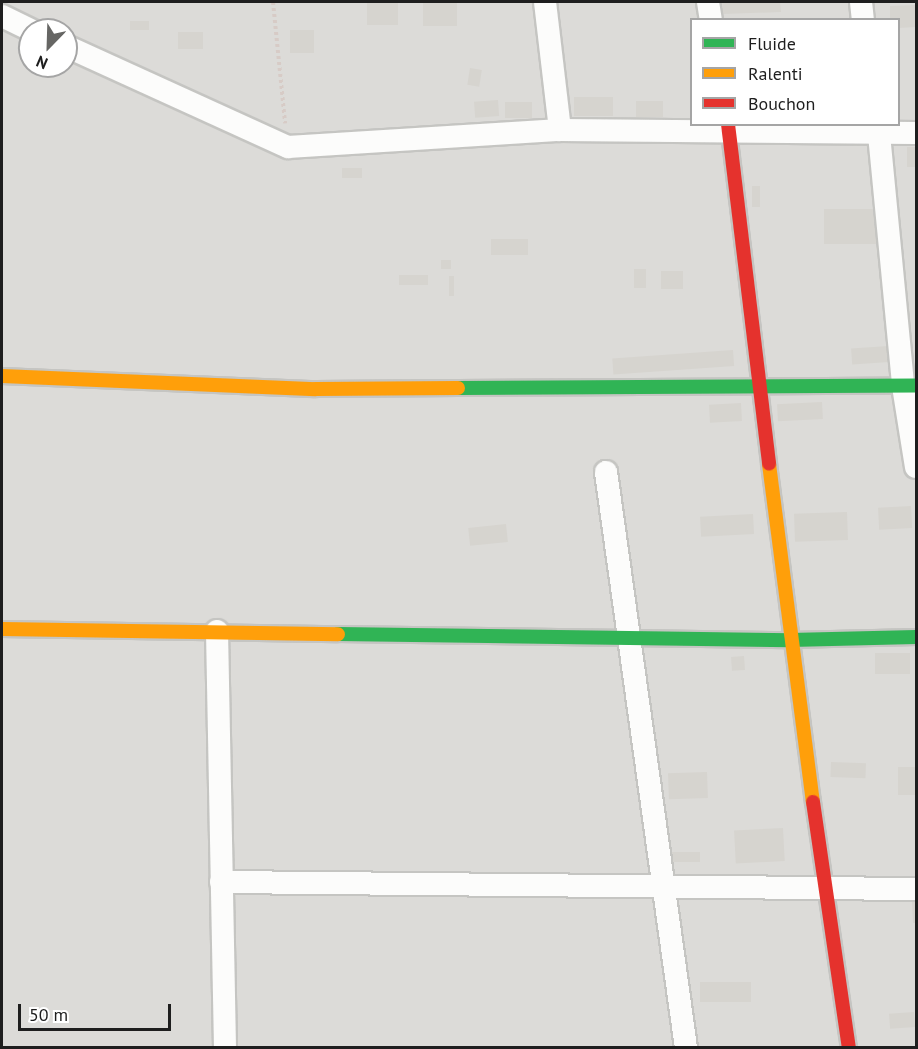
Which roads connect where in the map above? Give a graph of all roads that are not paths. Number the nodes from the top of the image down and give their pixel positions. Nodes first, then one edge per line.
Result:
1 (546, 2) edge
2 (708, 2) edge
3 (861, 2) edge
4 (2, 16) edge
5 (711, 18) edge
6 (863, 18) edge
7 (18, 23) edge
8 (78, 51) edge
9 (560, 129) junction
10 (728, 129) edge
11 (879, 129) edge
12 (916, 133) edge
13 (2, 376) edge
14 (758, 383) junction
15 (910, 386) edge
16 (916, 467) edge
17 (606, 472) dead end
18 (2, 629) edge
19 (217, 631) junction
20 (627, 634) junction
21 (916, 637) edge
22 (790, 640) junction
23 (221, 882) junction
24 (663, 888) junction
25 (826, 889) junction
26 (916, 889) edge
27 (225, 1047) edge
28 (686, 1047) edge
29 (849, 1047) edge

1 - 9 street
2 - 5 street
3 - 6 street
4 - 7 street
8 - 9 street
9 - 10 street
10 - 11 street
10 - 14 street
11 - 12 street
11 - 15 street
13 - 14 street
14 - 15 street
14 - 22 street
15 - 16 street
17 - 20 street
18 - 19 street
19 - 20 street
19 - 23 street
20 - 22 street
20 - 24 street
21 - 22 street
22 - 25 street
23 - 24 street
23 - 27 street
24 - 25 street
24 - 28 street
25 - 26 street
25 - 29 street

